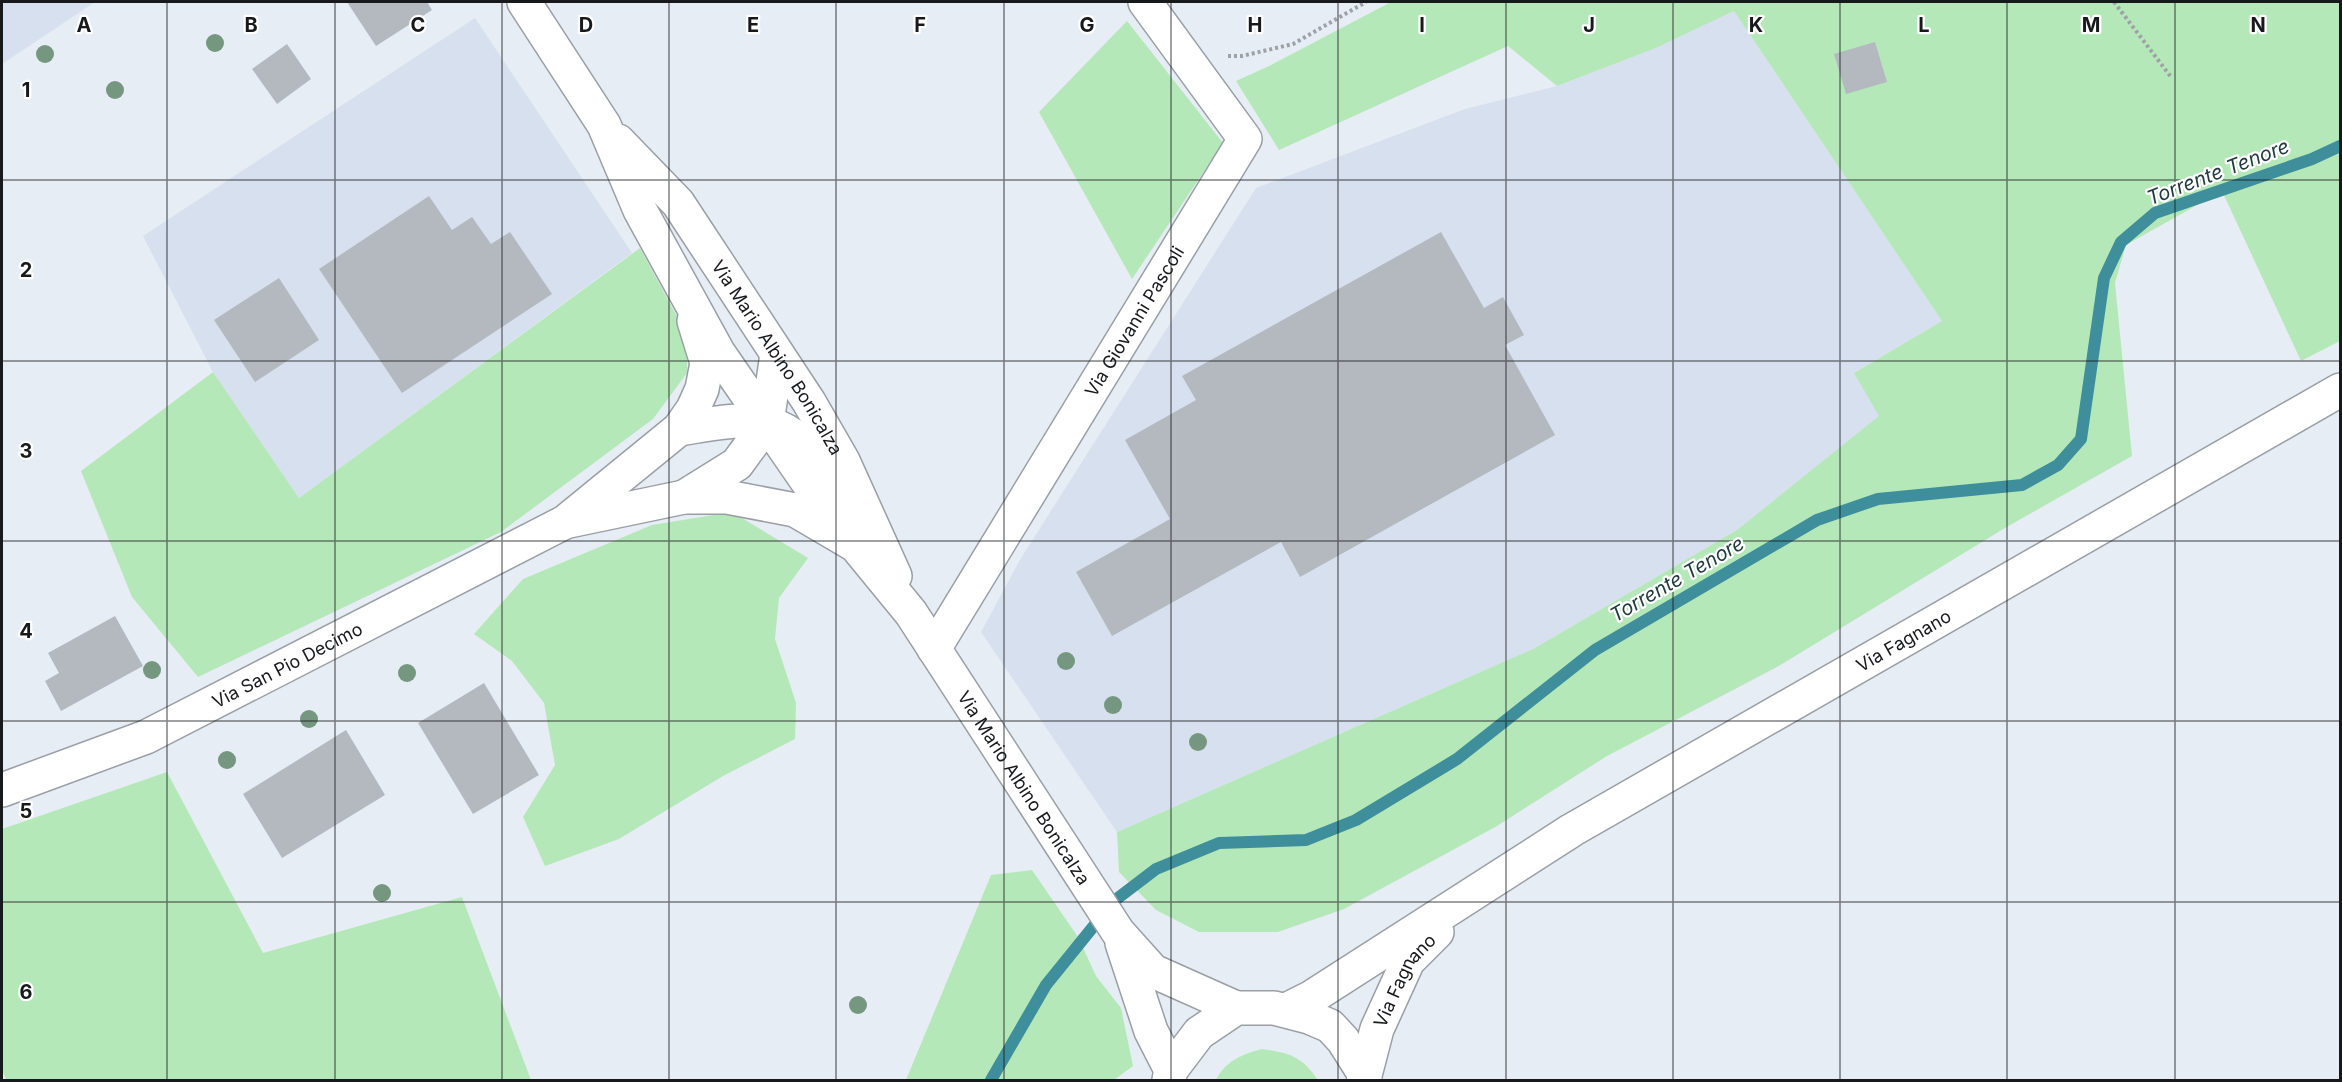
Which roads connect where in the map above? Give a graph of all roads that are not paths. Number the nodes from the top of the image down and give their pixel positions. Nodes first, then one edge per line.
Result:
1 (524, 2) edge
2 (1145, 2) edge
3 (604, 125) junction
4 (685, 292) junction
5 (777, 354) junction
6 (2340, 390) edge
7 (767, 423) junction
8 (679, 429) junction
9 (684, 497) junction
10 (862, 501) junction
11 (565, 522) junction
12 (856, 546) junction
13 (911, 613) junction
14 (934, 649) junction
15 (2, 790) edge
16 (1471, 896) junction
17 (1118, 932) junction
18 (1236, 1008) junction
19 (1286, 1010) junction
20 (1170, 1075) edge
21 (1365, 1080) edge

1 - 3 street, Via Mario Albino Bonicalza
2 - 14 street, Via Giovanni Pascoli
3 - 4 street, Via Mario Albino Bonicalza
3 - 5 street, Via Mario Albino Bonicalza
4 - 7 street, Via Mario Albino Bonicalza
4 - 8 street, Via San Pio Decimo
5 - 7 street, Via San Pio Decimo
5 - 10 street, Via Mario Albino Bonicalza
6 - 16 street, Via Fagnano
7 - 8 street
7 - 9 street, Via San Pio Decimo
7 - 10 street
7 - 12 street, Via Mario Albino Bonicalza
8 - 11 street, Via San Pio Decimo
9 - 11 street, Via San Pio Decimo
9 - 12 street, Via San Pio Decimo
10 - 13 street, Via Mario Albino Bonicalza
11 - 15 street, Via San Pio Decimo
12 - 13 street, Via Mario Albino Bonicalza
13 - 14 street, Via Mario Albino Bonicalza
14 - 17 street, Via Mario Albino Bonicalza
16 - 19 street, Via Fagnano
16 - 21 street, Via Fagnano
17 - 18 street, Via Mario Albino Bonicalza
17 - 20 street, Via Mario Albino Bonicalza
18 - 19 street
18 - 20 street
19 - 21 street

